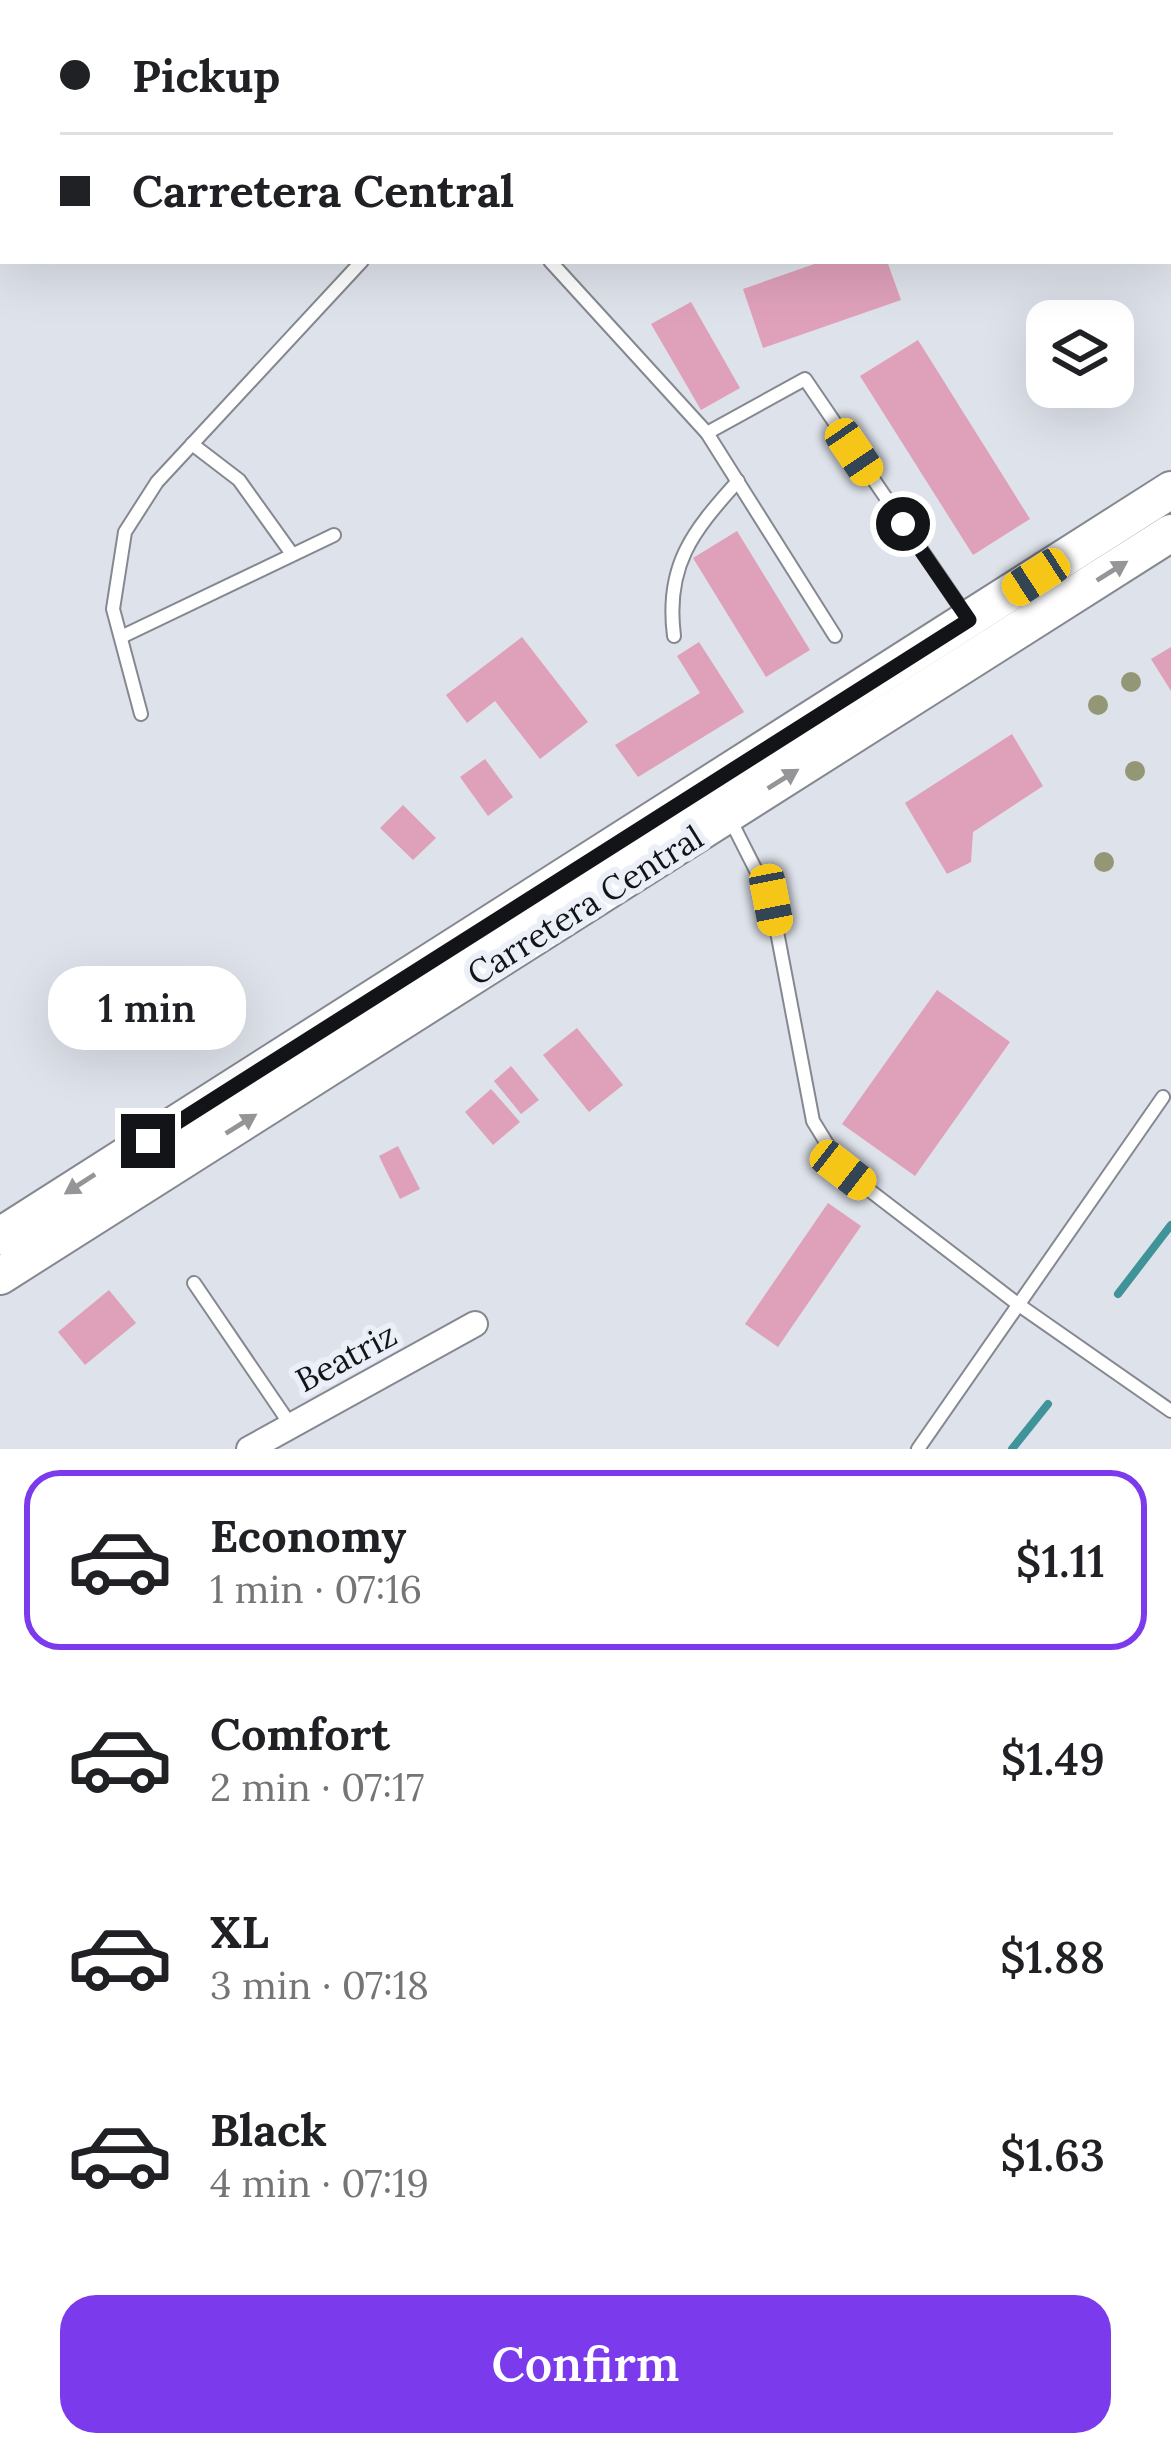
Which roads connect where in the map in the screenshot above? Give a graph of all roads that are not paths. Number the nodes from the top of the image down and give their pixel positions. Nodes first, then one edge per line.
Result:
1 (359, 264) edge
2 (553, 264) edge
3 (707, 433) junction
4 (192, 444) junction
5 (738, 481) junction
6 (1171, 490) edge
7 (1171, 533) edge
8 (334, 535) dead end
9 (292, 554) junction
10 (978, 635) junction
11 (674, 636) dead end
12 (835, 636) dead end
13 (121, 637) junction
14 (141, 714) dead end
15 (719, 800) junction
16 (1163, 1097) dead end
17 (0, 1236) edge
18 (0, 1276) edge
19 (194, 1283) dead end
20 (1019, 1305) junction
21 (476, 1324) dead end
22 (1171, 1411) edge
23 (290, 1424) junction
24 (249, 1449) edge
25 (918, 1449) edge

1 - 4 lane
2 - 3 lane
3 - 5 lane
3 - 10 lane
4 - 9 lane
4 - 13 lane
5 - 11 lane
5 - 12 lane
6 - 10 main road, Carretera Central
10 -> 7 main road, Carretera Central
8 - 9 lane
9 - 13 lane
10 - 15 main road, Carretera Central
13 - 14 lane
15 -> 17 main road, Carretera Central
18 -> 15 main road, Carretera Central
15 - 20 lane
16 - 20 lane
19 - 23 lane
20 - 22 lane
20 - 25 lane
21 - 23 street, Beatriz
23 - 24 street, Beatriz

